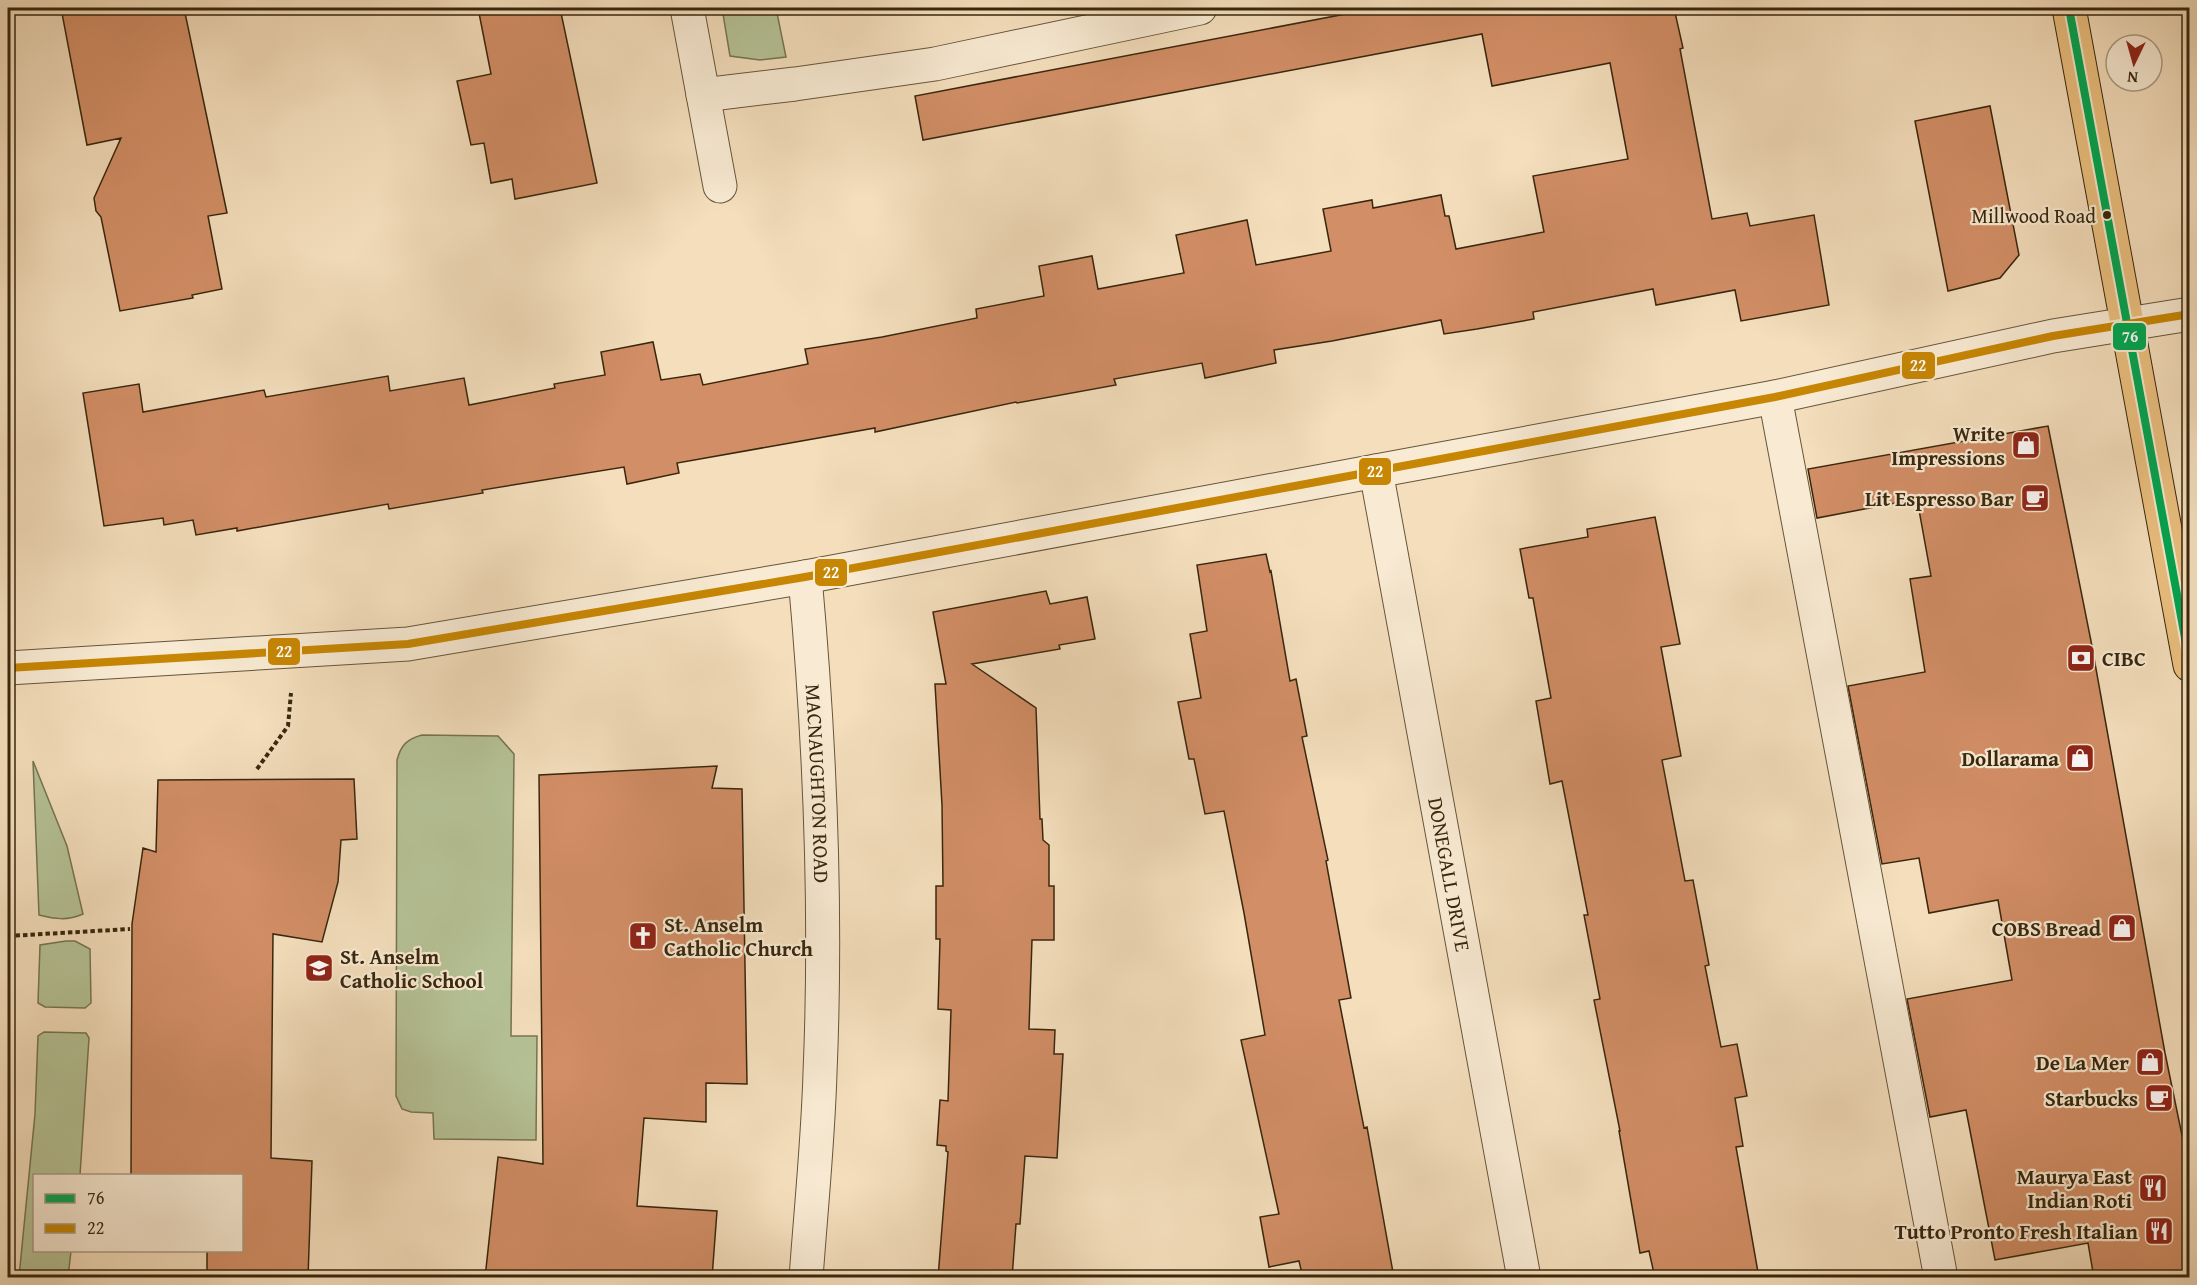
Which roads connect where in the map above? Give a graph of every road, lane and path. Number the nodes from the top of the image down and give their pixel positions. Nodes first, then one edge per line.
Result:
1 (687, 8) edge
2 (1200, 8) edge
3 (2069, 8) edge
4 (703, 95) junction
5 (720, 186) dead end
6 (2190, 314) edge
7 (2128, 325) junction
8 (1775, 397) junction
9 (1376, 471) junction
10 (805, 577) junction
11 (2190, 665) edge
12 (8, 668) edge
13 (291, 688) dead end
14 (257, 769) dead end
15 (130, 929) dead end
16 (8, 936) edge
17 (806, 1278) edge
18 (1524, 1278) edge
19 (1941, 1278) edge

1 - 4 street
2 - 4 street
3 - 7 main road
4 - 5 street
6 - 7 street
7 - 8 street
7 - 11 main road
8 - 9 street
8 - 19 street
9 - 10 street
9 - 18 street, DONEGALL DRIVE
10 - 12 street
10 - 17 street, MACNAUGHTON ROAD
13 - 14 path
15 - 16 path

